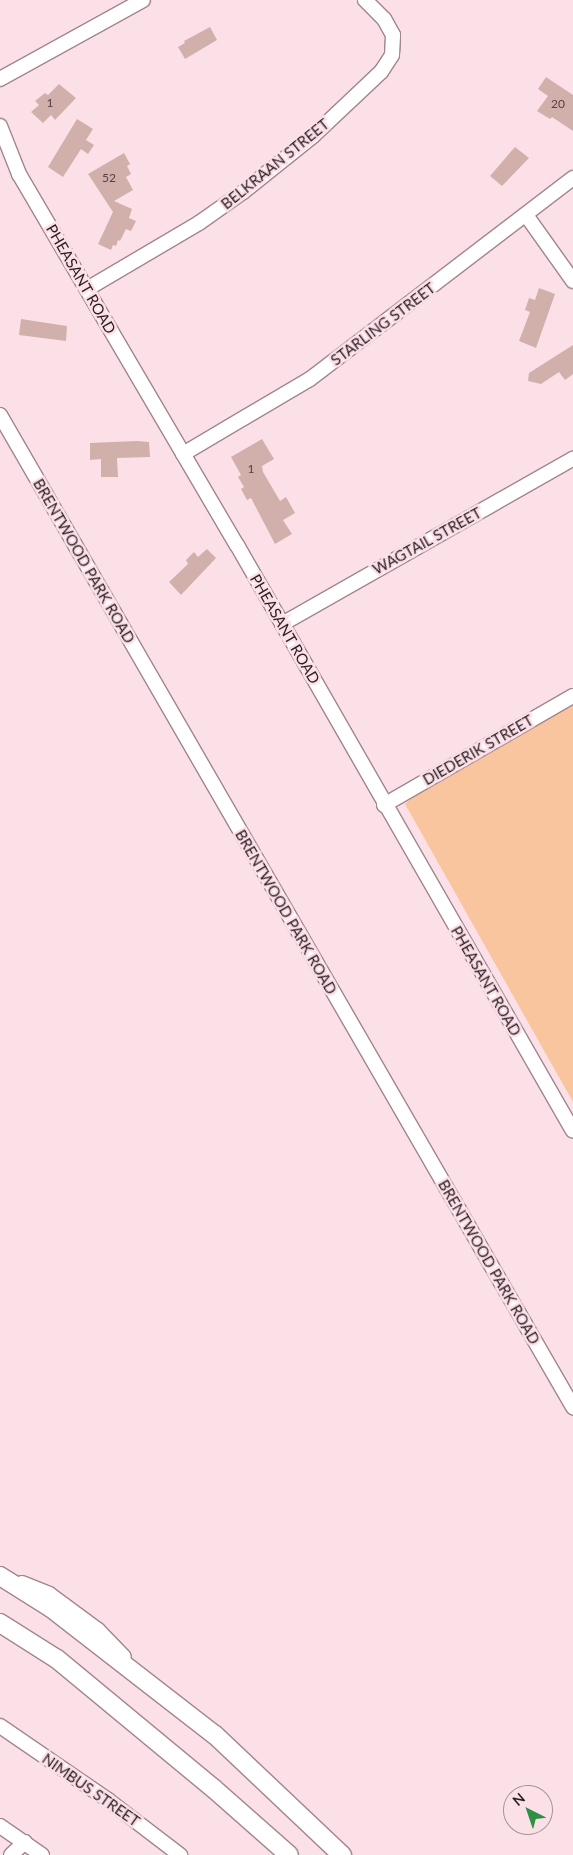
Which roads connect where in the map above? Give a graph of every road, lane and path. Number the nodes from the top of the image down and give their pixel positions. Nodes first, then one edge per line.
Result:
1 (142, 0) edge
2 (365, 0) edge
3 (0, 79) edge
4 (0, 126) edge
5 (573, 178) edge
6 (526, 215) junction
7 (573, 281) edge
8 (87, 289) junction
9 (0, 415) edge
10 (183, 454) junction
11 (573, 460) edge
12 (282, 624) junction
13 (573, 696) edge
14 (384, 805) junction
15 (573, 1131) edge
16 (573, 1407) edge
17 (0, 1575) edge
18 (0, 1623) edge
19 (0, 1726) edge
20 (0, 1826) edge
21 (25, 1842) junction
22 (171, 1853) edge
23 (10, 1855) edge
24 (42, 1855) edge
25 (289, 1855) edge
26 (342, 1855) edge

1 - 3 street
2 - 8 street, BELKRAAN STREET
4 - 8 street, PHEASANT ROAD
5 - 6 street, STARLING STREET
6 - 7 street
6 - 10 street, STARLING STREET
8 - 10 street, PHEASANT ROAD
9 - 16 street, BRENTWOOD PARK ROAD
10 - 12 street, PHEASANT ROAD
11 - 12 street, WAGTAIL STREET
12 - 14 street, PHEASANT ROAD
13 - 14 street, DIEDERIK STREET
14 - 15 street, PHEASANT ROAD
17 - 26 main road
18 - 25 main road
19 - 22 street, NIMBUS STREET
20 - 21 street
21 - 23 street
21 - 24 street

